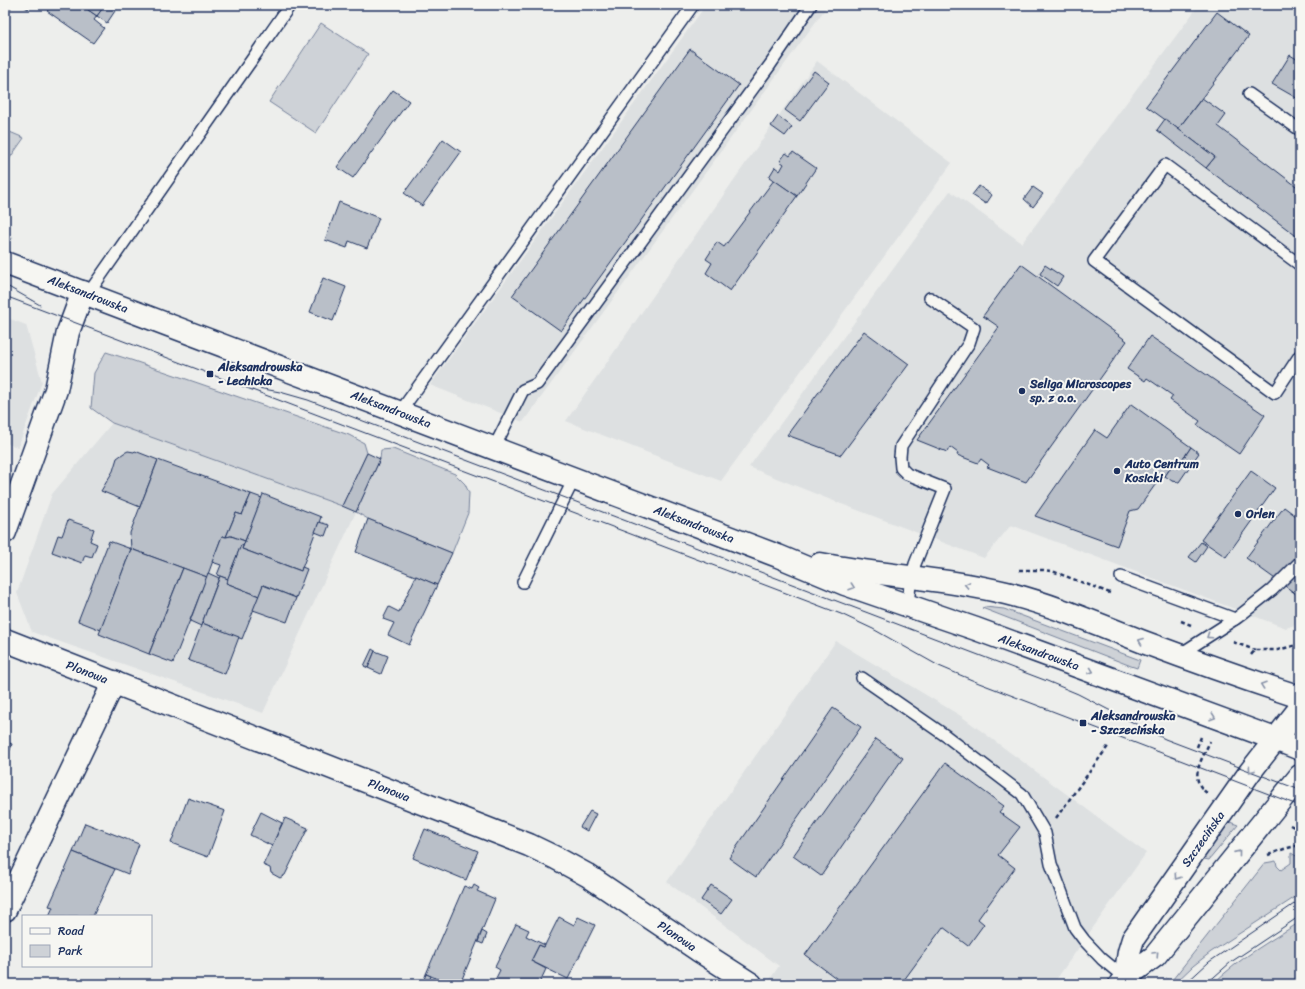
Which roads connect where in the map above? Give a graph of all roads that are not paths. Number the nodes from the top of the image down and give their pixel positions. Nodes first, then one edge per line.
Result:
1 (290, 5) edge
2 (693, 5) edge
3 (812, 5) edge
4 (1249, 94) dead end
5 (1300, 130) edge
6 (5, 263) edge
7 (1300, 265) edge
8 (86, 293) junction
9 (930, 298) dead end
10 (1300, 356) edge
11 (400, 412) junction
12 (494, 448) junction
13 (574, 479) junction
14 (5, 532) edge
15 (778, 556) junction
16 (1300, 562) edge
17 (911, 577) junction
18 (1121, 577) dead end
19 (523, 582) dead end
20 (908, 606) junction
21 (1237, 618) junction
22 (5, 640) edge
23 (1179, 655) junction
24 (862, 678) dead end
25 (114, 682) junction
26 (1300, 697) edge
27 (1300, 708) edge
28 (1275, 739) junction
29 (1300, 749) edge
30 (1300, 776) edge
31 (5, 910) edge
32 (1122, 981) edge
33 (751, 984) edge

1 - 8 lane
2 - 11 lane
3 - 12 lane
4 - 5 lane
6 - 8 main road, Aleksandrowska
7 - 10 lane
8 - 11 main road, Aleksandrowska
8 - 14 main road
9 - 17 lane
11 - 12 main road, Aleksandrowska
12 - 13 main road, Aleksandrowska
13 - 15 main road, Aleksandrowska
13 - 19 lane
15 - 17 main road, Aleksandrowska
15 -> 20 main road, Aleksandrowska
16 - 21 lane
17 - 20 lane
23 -> 17 main road, Aleksandrowska
18 - 21 lane
20 -> 28 main road, Aleksandrowska
21 -> 23 lane
22 - 25 main road, Plonowa
26 -> 23 main road, Aleksandrowska
24 - 32 lane
25 - 31 main road
25 - 33 main road, Plonowa
27 - 28 main road, Szczecińska
28 - 29 main road, Aleksandrowska
28 -> 32 main road, Szczecińska
32 -> 30 main road

